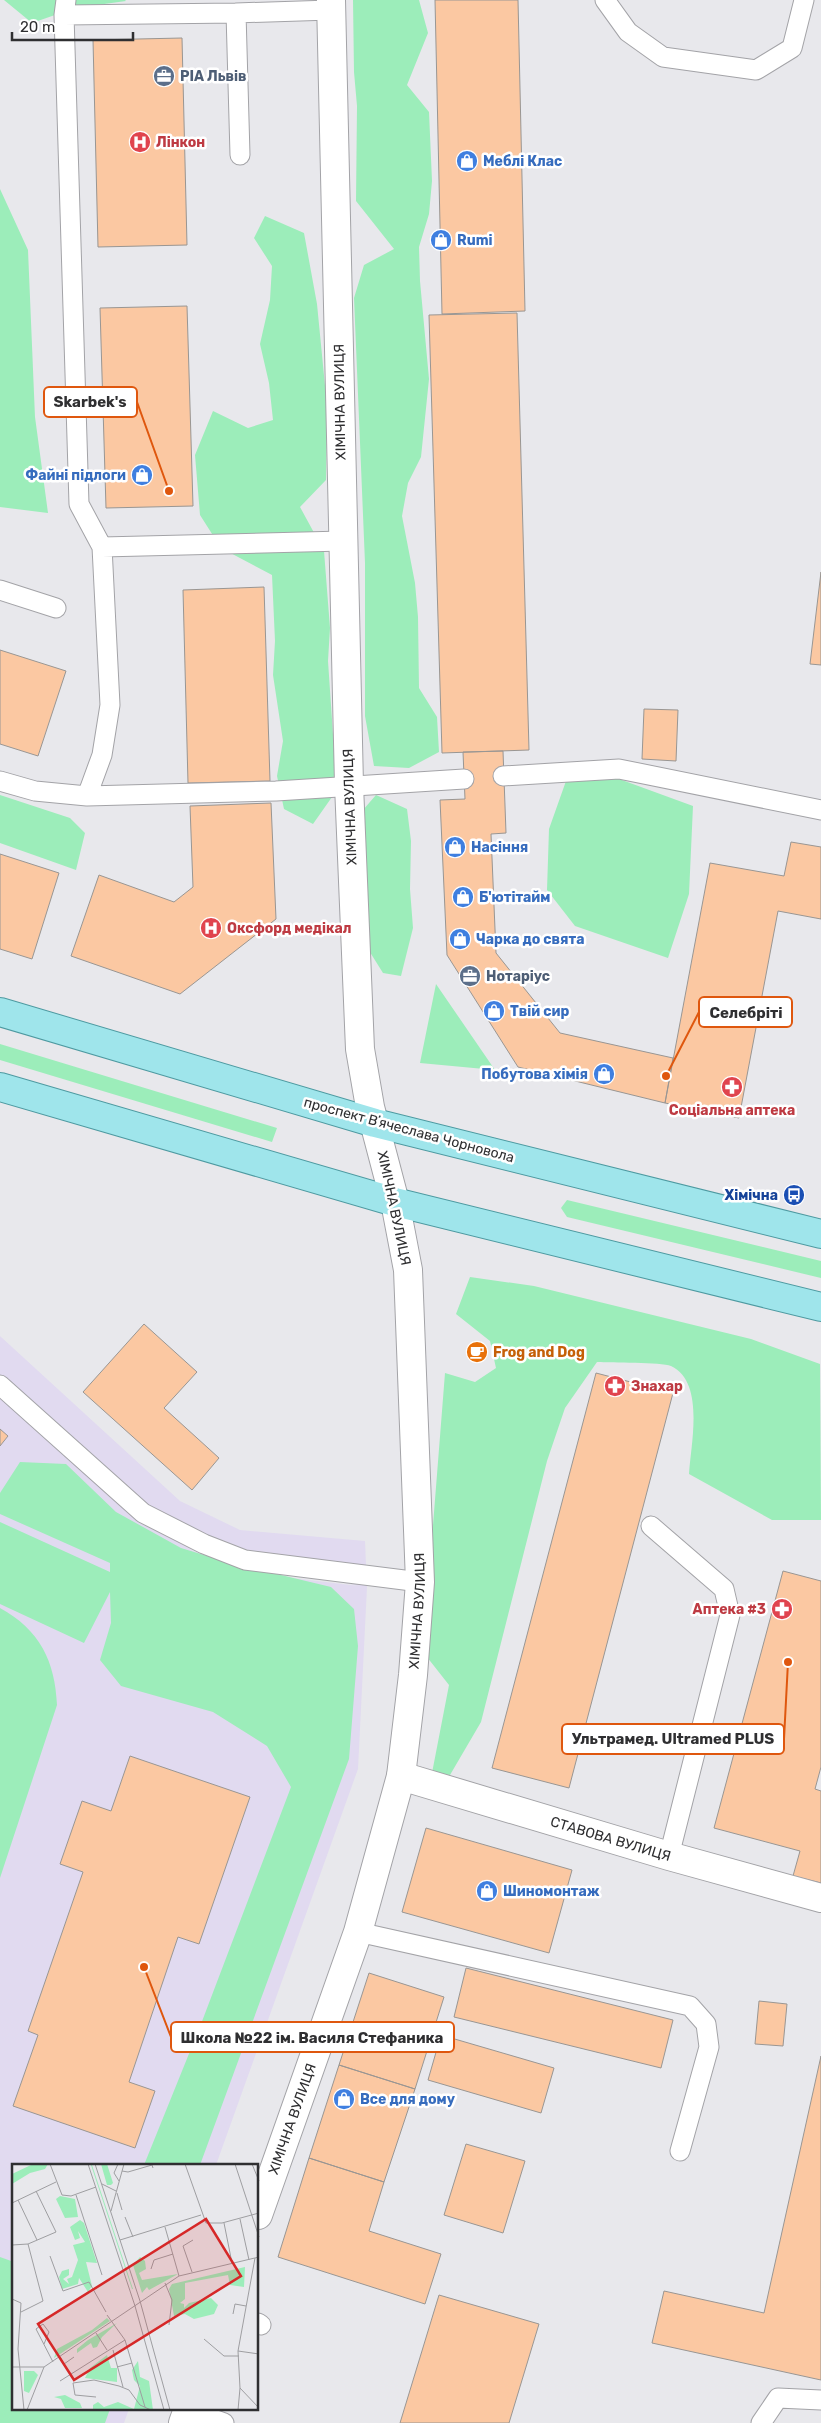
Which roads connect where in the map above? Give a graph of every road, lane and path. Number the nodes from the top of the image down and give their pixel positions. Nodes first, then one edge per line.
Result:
1 (605, 0) edge
2 (804, 0) edge
3 (331, 5) edge
4 (65, 8) edge
5 (236, 13) junction
6 (240, 155) dead end
7 (343, 541) junction
8 (102, 547) junction
9 (0, 590) edge
10 (56, 608) dead end
11 (503, 776) dead end
12 (464, 779) dead end
13 (0, 781) edge
14 (349, 785) junction
15 (87, 796) junction
16 (821, 810) edge
17 (0, 1012) edge
18 (0, 1087) edge
19 (375, 1123) junction
20 (395, 1202) junction
21 (821, 1234) edge
22 (821, 1306) edge
23 (0, 1385) edge
24 (651, 1526) dead end
25 (420, 1582) junction
26 (402, 1776) junction
27 (669, 1856) junction
28 (821, 1898) edge
29 (358, 1932) junction
30 (680, 2151) dead end
31 (259, 2212) edge
32 (821, 2400) edge
33 (188, 2410) edge
34 (191, 2410) edge
35 (183, 2423) edge
36 (224, 2423) edge
37 (761, 2423) edge

1 - 2 lane
3 - 5 lane
3 - 7 street, ХІМІЧНА ВУЛИЦЯ
4 - 5 lane
4 - 8 lane
5 - 6 lane
7 - 8 lane
7 - 14 street, ХІМІЧНА ВУЛИЦЯ
8 - 15 lane
9 - 10 lane
11 - 16 lane
12 - 14 lane
13 - 15 lane
14 - 15 lane
14 - 19 street, ХІМІЧНА ВУЛИЦЯ
17 - 19 main road, проспект Вʼячеслава Чорновола
18 - 20 main road
19 - 20 street, ХІМІЧНА ВУЛИЦЯ
19 - 21 main road, проспект Вʼячеслава Чорновола
20 - 22 main road
20 - 25 street, ХІМІЧНА ВУЛИЦЯ
23 - 25 lane
24 - 27 lane
25 - 26 street, ХІМІЧНА ВУЛИЦЯ
26 - 27 street, СТАВОВА ВУЛИЦЯ
26 - 29 street, ХІМІЧНА ВУЛИЦЯ
27 - 28 street, СТАВОВА ВУЛИЦЯ
29 - 30 lane
29 - 31 street, ХІМІЧНА ВУЛИЦЯ
32 - 37 lane
33 - 35 street
34 - 36 lane

